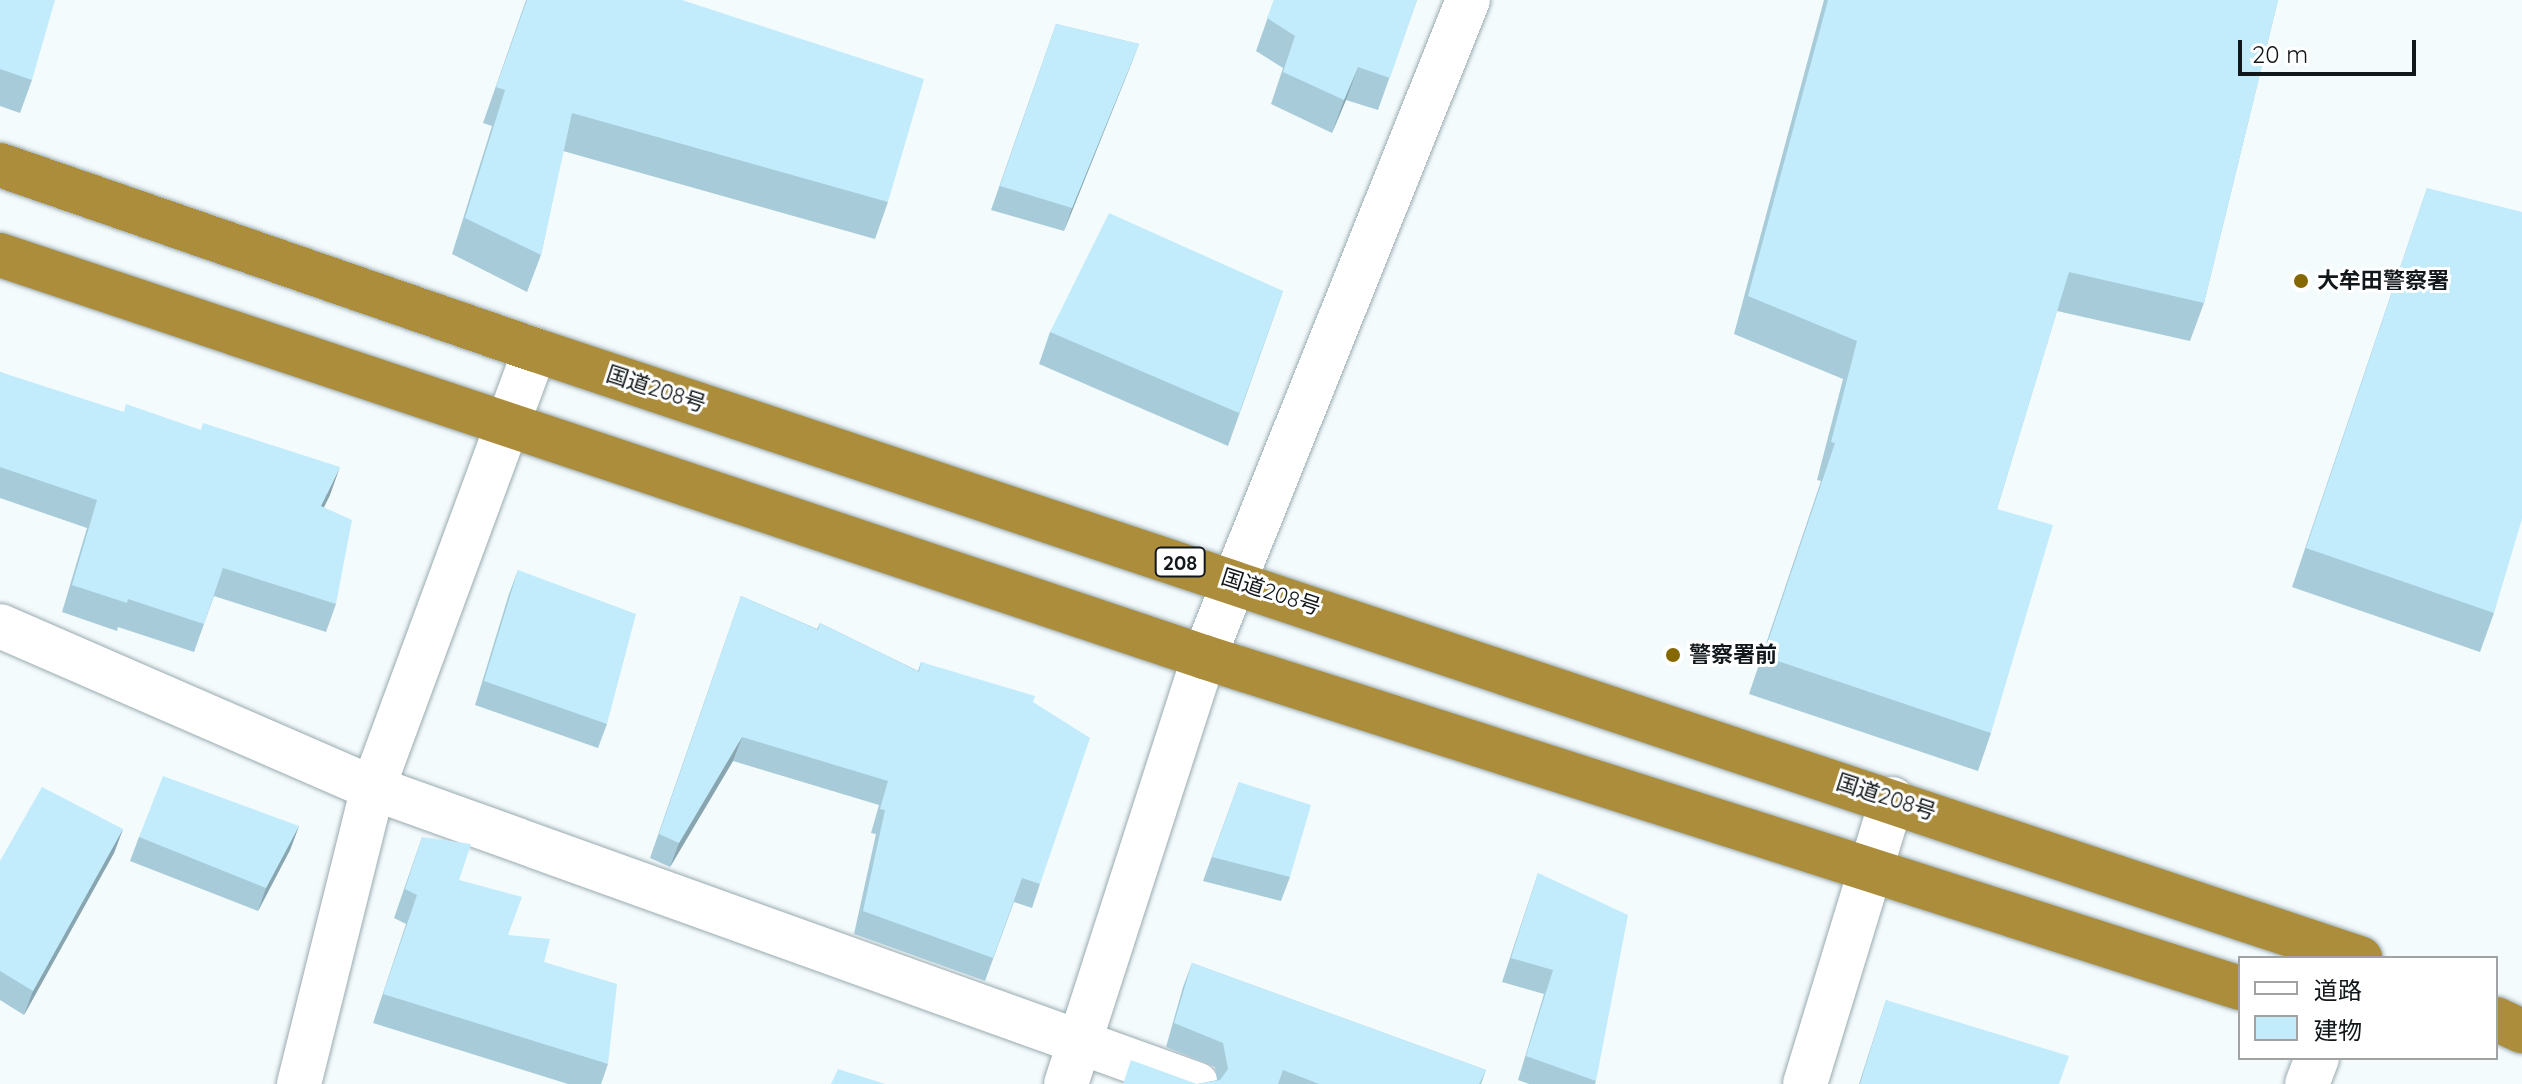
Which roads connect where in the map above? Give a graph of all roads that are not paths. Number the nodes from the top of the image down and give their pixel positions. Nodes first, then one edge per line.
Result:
1 (1468, 0) edge
2 (0, 165) edge
3 (0, 255) edge
4 (535, 350) junction
5 (511, 425) junction
6 (1234, 580) junction
7 (0, 626) edge
8 (1204, 657) junction
9 (373, 788) junction
10 (1892, 799) junction
11 (1872, 872) junction
12 (2338, 953) edge
13 (2238, 987) edge
14 (2498, 1020) edge
15 (2522, 1031) edge
16 (2498, 1034) edge
17 (2522, 1037) edge
18 (1081, 1039) junction
19 (2316, 1060) edge
20 (299, 1084) edge
21 (1066, 1084) edge
22 (1196, 1084) edge
23 (1805, 1084) edge
24 (2307, 1084) edge

1 - 6 street
2 - 4 highway, 国道208号 / 208
3 - 5 highway
4 - 5 street
4 - 6 highway, 国道208号 / 208
5 - 8 highway
5 - 9 street
6 - 8 street
6 - 10 highway, 国道208号 / 208
7 - 9 street
8 - 11 highway
8 - 18 street
9 - 18 street
9 - 20 street
10 - 11 street
10 - 12 highway, 国道208号 / 208
11 - 13 highway
11 - 23 street
14 - 15 highway
16 - 17 highway
18 - 21 street
18 - 22 street
19 - 24 street

